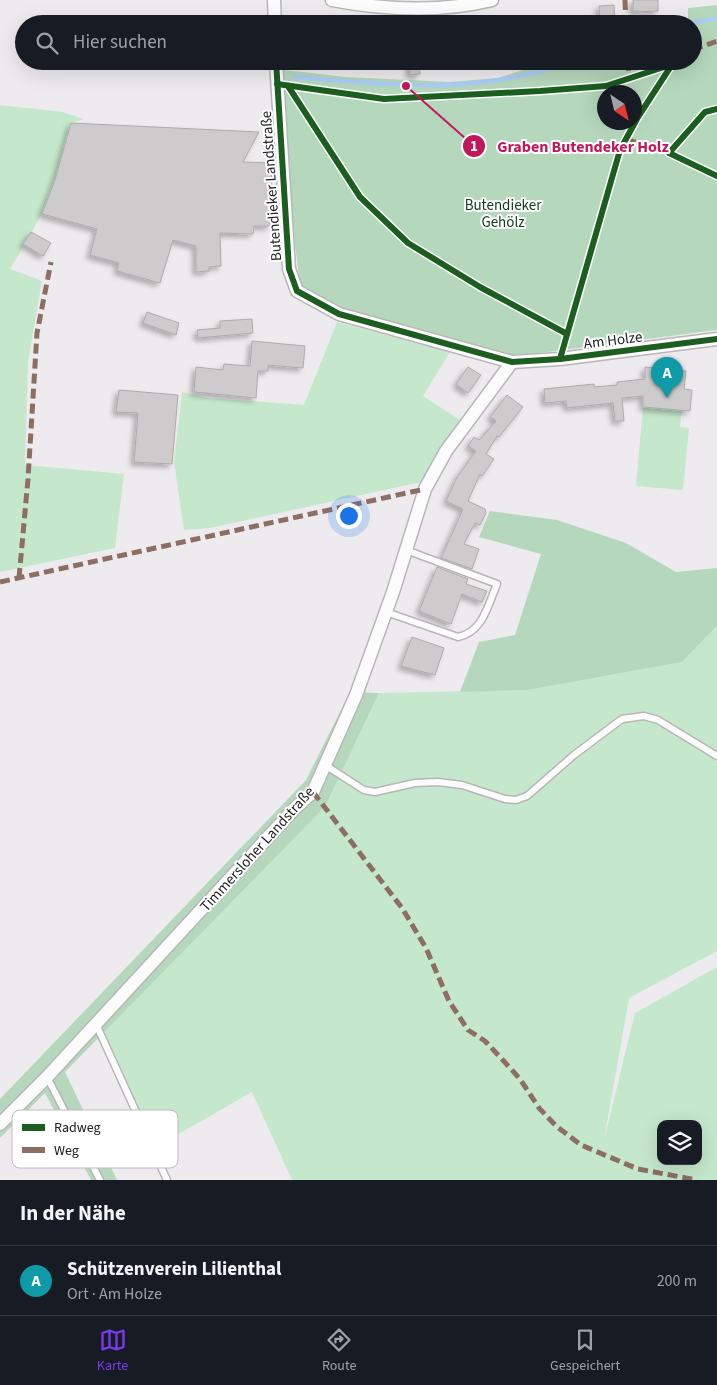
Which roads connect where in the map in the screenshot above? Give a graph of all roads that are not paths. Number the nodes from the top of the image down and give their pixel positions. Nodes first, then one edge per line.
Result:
1 (274, 0) edge
2 (332, 0) edge
3 (492, 0) edge
4 (467, 3) edge
5 (275, 15) edge
6 (277, 70) edge
7 (717, 339) edge
8 (512, 362) junction
9 (406, 550) junction
10 (386, 612) junction
11 (717, 756) edge
12 (325, 765) junction
13 (96, 1024) junction
14 (47, 1077) junction
15 (14, 1110) edge
16 (64, 1110) edge
17 (135, 1110) edge
18 (12, 1112) edge
19 (0, 1124) edge
20 (94, 1168) edge
21 (162, 1168) edge
22 (100, 1180) edge
23 (167, 1180) edge

1 - 5 street
2 - 4 street
3 - 4 street
6 - 8 street, Butendieker Landstraße
7 - 8 street, Am Holze
8 - 9 street, Timmersloher Landstraße
9 - 10 street, Timmersloher Landstraße
9 - 10 lane
10 - 12 street, Timmersloher Landstraße
11 - 12 lane
12 - 13 street, Timmersloher Landstraße
13 - 14 street, Timmersloher Landstraße
13 - 17 lane
14 - 15 street, Timmersloher Landstraße
14 - 16 lane
18 - 19 street, Timmersloher Landstraße
20 - 22 lane
21 - 23 lane

